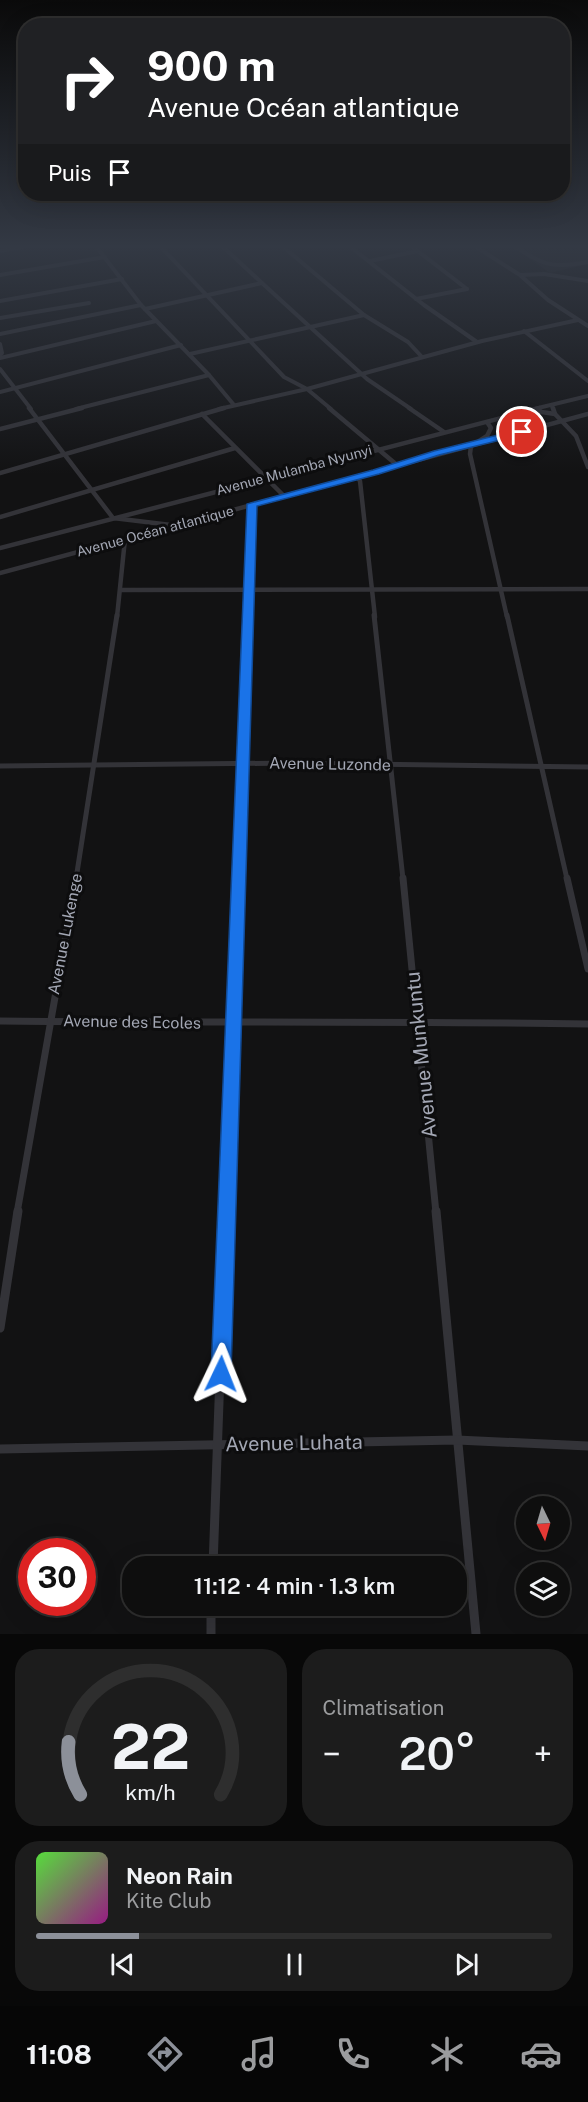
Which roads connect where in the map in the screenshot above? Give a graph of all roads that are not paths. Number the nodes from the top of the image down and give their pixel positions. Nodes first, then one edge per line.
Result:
1 (62, 321) edge
2 (155, 321) edge
3 (156, 321) edge
4 (232, 321) edge
5 (306, 321) edge
6 (334, 321) edge
7 (374, 321) edge
8 (448, 321) edge
9 (572, 321) edge
10 (311, 326) junction
11 (524, 331) junction
12 (0, 334) edge
13 (249, 339) junction
14 (477, 342) junction
15 (0, 344) edge
16 (181, 345) junction
17 (190, 354) junction
18 (0, 357) edge
19 (422, 357) junction
20 (0, 369) edge
21 (360, 374) junction
22 (209, 375) junction
23 (588, 381) edge
24 (14, 388) junction
25 (306, 389) junction
26 (0, 392) edge
27 (588, 396) edge
28 (234, 405) junction
29 (552, 406) junction
30 (533, 411) junction
31 (202, 414) junction
32 (555, 414) junction
33 (588, 414) edge
34 (38, 419) junction
35 (562, 420) junction
36 (487, 422) junction
37 (0, 429) edge
38 (444, 432) junction
39 (488, 434) junction
40 (507, 436) junction
41 (471, 447) junction
42 (235, 448) junction
43 (379, 448) junction
44 (64, 455) junction
45 (397, 465) junction
46 (588, 467) edge
47 (0, 473) edge
48 (265, 477) junction
49 (357, 477) junction
50 (91, 491) junction
51 (284, 496) junction
52 (252, 504) junction
53 (0, 517) edge
54 (113, 518) junction
55 (177, 525) junction
56 (125, 539) junction
57 (0, 548) edge
58 (0, 573) edge
59 (121, 590) junction
60 (372, 590) junction
61 (500, 590) junction
62 (588, 590) edge
63 (249, 591) junction
64 (243, 764) junction
65 (95, 765) junction
66 (390, 765) junction
67 (0, 766) edge
68 (543, 767) junction
69 (588, 767) edge
70 (588, 969) edge
71 (0, 1021) edge
72 (50, 1021) junction
73 (418, 1021) junction
74 (234, 1023) junction
75 (588, 1024) edge
76 (0, 1328) edge
77 (457, 1440) junction
78 (218, 1444) junction
79 (588, 1446) edge
80 (0, 1449) edge
81 (213, 1556) edge
82 (211, 1616) edge
83 (211, 1634) edge
84 (476, 1634) edge

1 - 12 street
2 - 18 street
3 - 16 street
4 - 13 street
5 - 10 street
6 - 10 street
7 - 19 street
8 - 14 street
9 - 11 street
10 - 13 street
10 - 21 street
11 - 14 street
11 - 23 street
13 - 17 street
13 - 25 street
14 - 19 street
15 - 18 street
16 - 17 street
16 - 24 street
17 - 22 street
19 - 21 street
20 - 24 street
21 - 25 street
21 - 38 street
22 - 28 street
22 - 34 street
24 - 26 street
24 - 34 street
25 - 28 street
25 - 43 street
27 - 29 street, Avenue Mulamba Nyunyi
28 - 31 street
29 - 30 street, Avenue Mulamba Nyunyi
29 - 32 street
30 - 32 street
30 - 36 street, Avenue Mulamba Nyunyi
31 - 42 street
31 - 44 street
32 - 35 street
33 - 35 street, Avenue Océan atlantique
34 - 37 street
34 - 44 street
35 - 40 street, Avenue Océan atlantique
35 - 46 street
36 - 38 street, Avenue Mulamba Nyunyi
36 - 39 street
38 - 43 street, Avenue Mulamba Nyunyi
39 - 40 street
39 - 41 street
40 - 41 street, Avenue Océan atlantique
41 - 45 street, Avenue Océan atlantique
41 - 61 street
42 - 48 street
42 - 50 street
43 - 45 street
43 - 48 street, Avenue Mulamba Nyunyi
44 - 47 street
44 - 50 street
45 - 49 street, Avenue Océan atlantique
48 - 51 street
48 - 54 street, Avenue Mulamba Nyunyi
49 - 51 street, Avenue Océan atlantique
49 - 60 street, Avenue Munkuntu
50 - 53 street
50 - 54 street
51 - 52 street, Avenue Océan atlantique
52 - 55 street, Avenue Océan atlantique
52 - 63 street
54 - 55 street
54 - 57 street, Avenue Mulamba Nyunyi
55 - 56 street, Avenue Océan atlantique
56 - 58 street, Avenue Océan atlantique
56 - 59 street, Avenue Lukenge
59 - 63 street
59 - 65 street, Avenue Lukenge
60 - 61 street
60 - 63 street
60 - 66 street, Avenue Munkuntu
61 - 62 street
61 - 68 street
63 - 64 street
64 - 65 street, Avenue Luzonde
64 - 66 street, Avenue Luzonde
64 - 74 street
65 - 67 street, Avenue Luzonde
65 - 72 street, Avenue Lukenge
66 - 68 street, Avenue Luzonde
66 - 73 street, Avenue Munkuntu
68 - 69 street, Avenue Luzonde
68 - 70 street
71 - 72 street, Avenue des Ecoles
72 - 74 street, Avenue des Ecoles
72 - 76 street, Avenue Lukenge
73 - 74 street, Avenue des Ecoles
73 - 75 street, Avenue des Ecoles
73 - 77 street, Avenue Munkuntu
74 - 78 street
77 - 78 street, Avenue Luhata
77 - 79 street, Avenue Luhata
77 - 84 street, Avenue Munkuntu
78 - 80 street, Avenue Luhata
78 - 81 street
82 - 83 street

